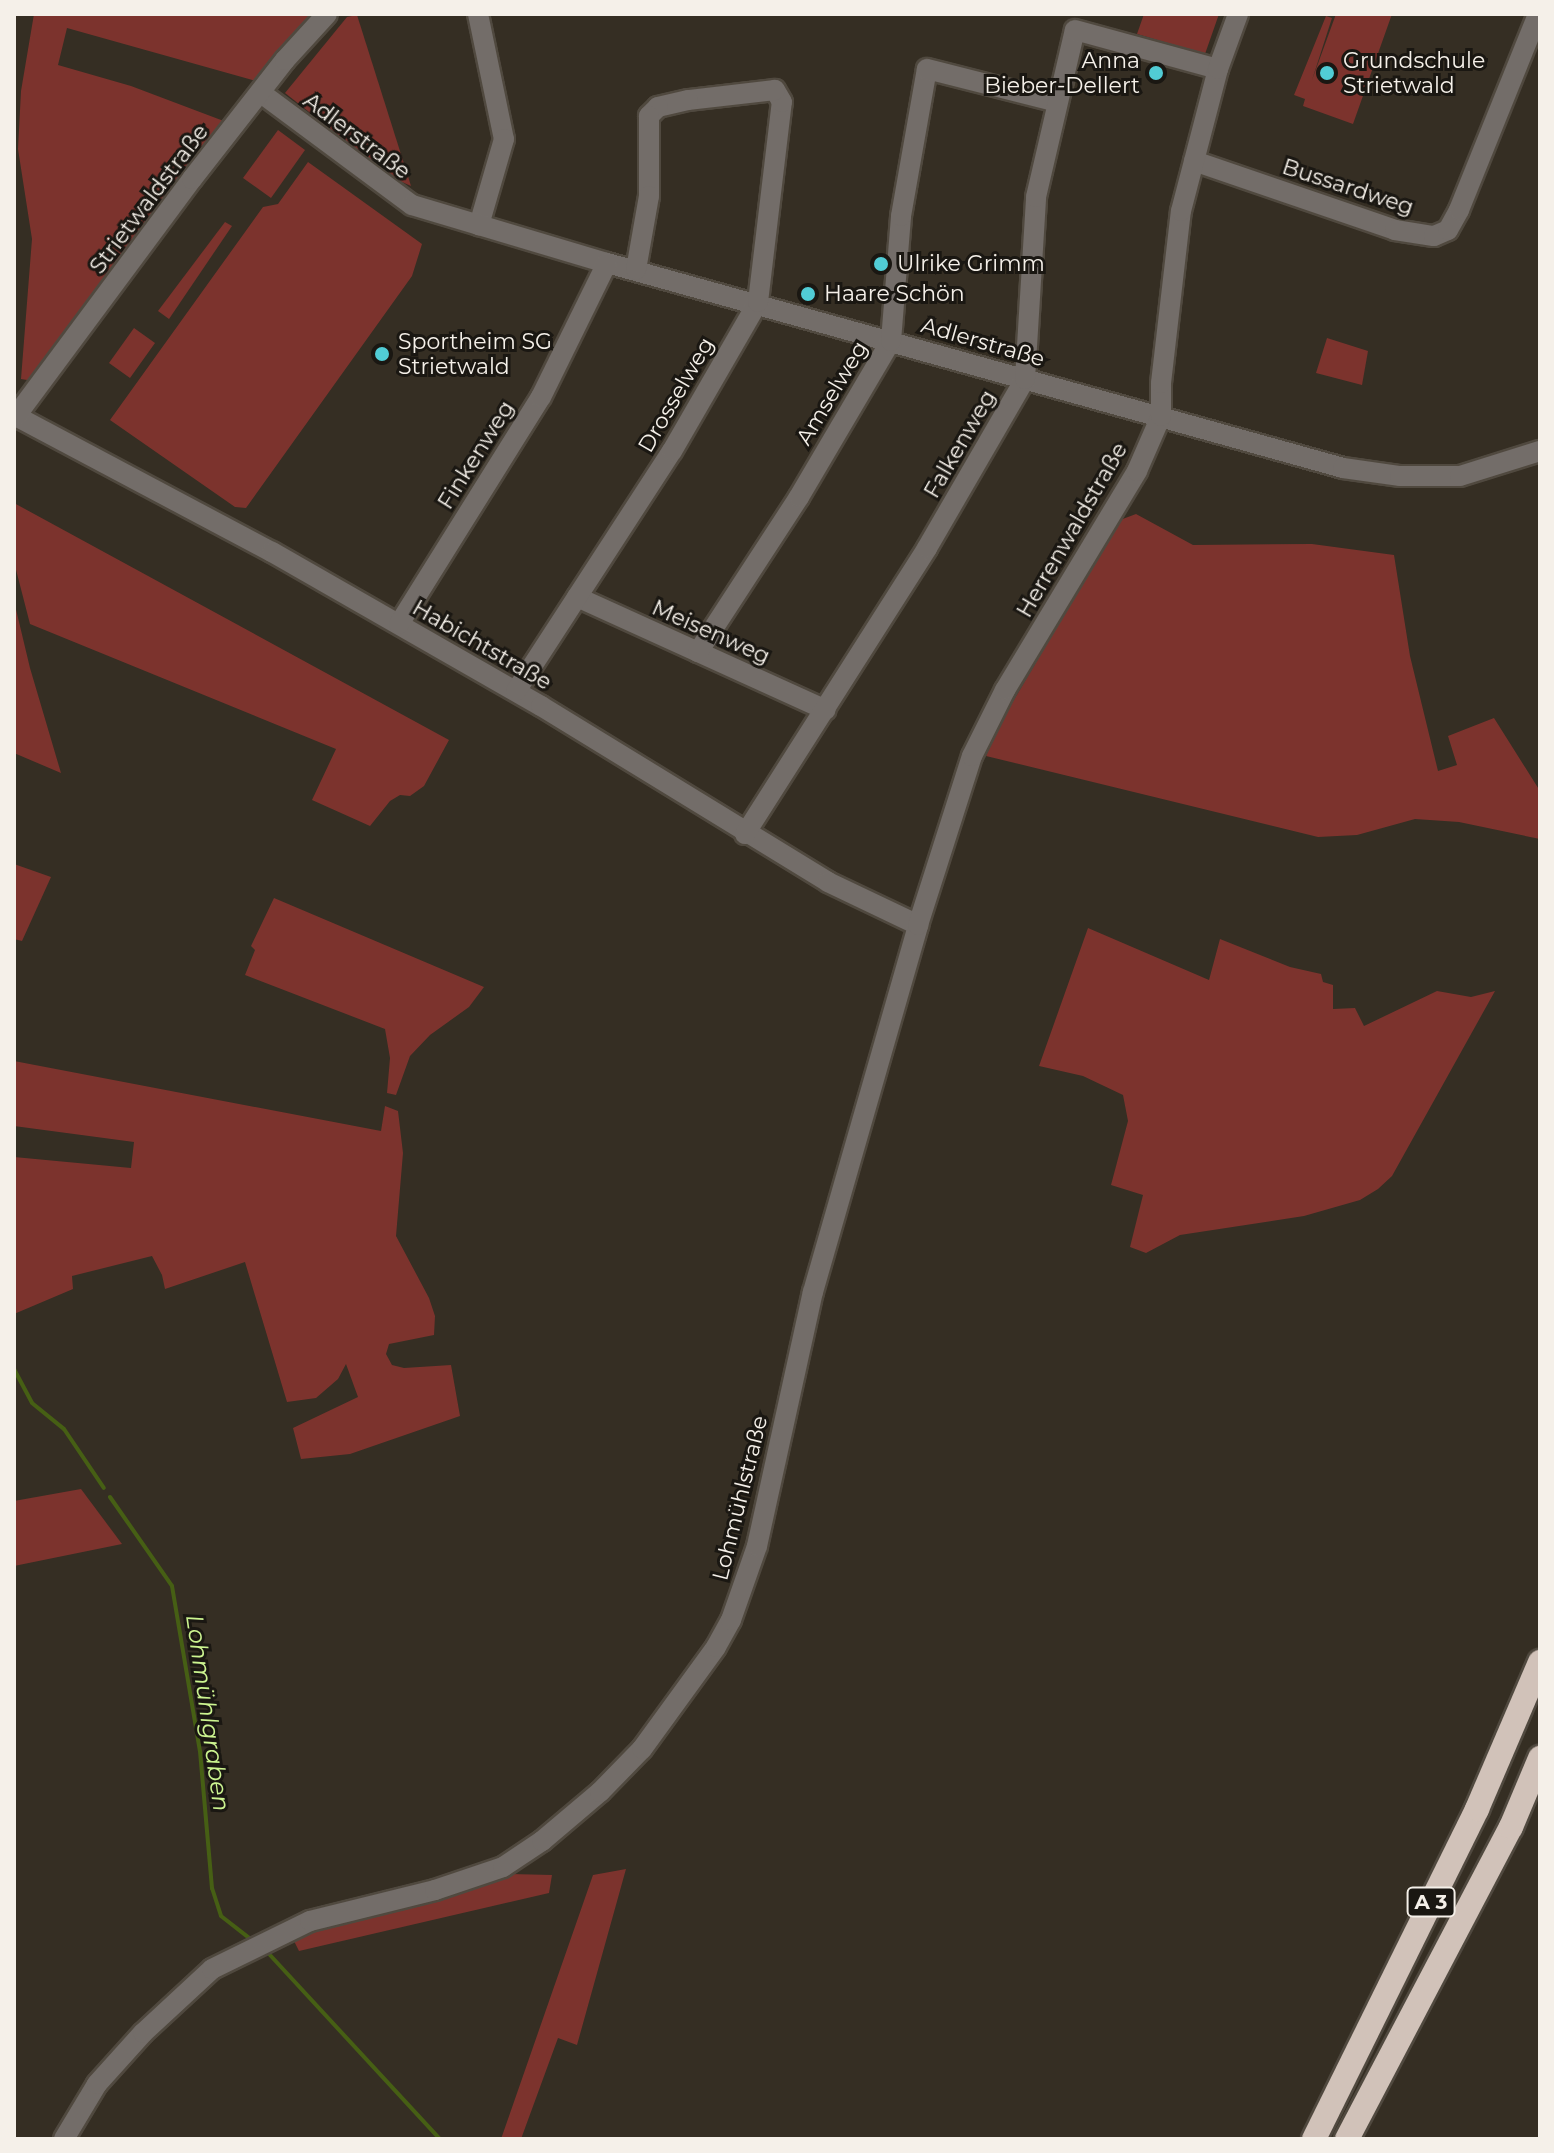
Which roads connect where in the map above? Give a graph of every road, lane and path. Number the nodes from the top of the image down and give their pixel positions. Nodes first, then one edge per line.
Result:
1 (327, 14) edge
2 (478, 14) edge
3 (1238, 14) edge
4 (1538, 14) edge
5 (1218, 69) junction
6 (261, 93) junction
7 (1057, 102) junction
8 (1194, 161) junction
9 (479, 225) junction
10 (607, 263) junction
11 (636, 270) junction
12 (758, 302) junction
13 (891, 341) junction
14 (1025, 379) junction
15 (15, 416) edge
16 (1161, 416) junction
17 (1540, 451) edge
18 (577, 597) junction
19 (399, 624) junction
20 (698, 652) junction
21 (516, 691) junction
22 (826, 710) junction
23 (745, 834) junction
24 (918, 925) junction
25 (884, 1051) joint
26 (1540, 1662) edge
27 (1540, 1758) edge
28 (64, 2139) edge
29 (1314, 2139) edge
30 (1347, 2139) edge

1 - 6 street, Strietwaldstraße
2 - 9 street
3 - 5 street, Herrenwaldstraße
4 - 8 street, Bussardweg
5 - 7 street, Falkenweg
5 - 8 street, Herrenwaldstraße
6 - 9 street, Adlerstraße
6 - 15 street, Strietwaldstraße
7 - 13 street, Amselweg
7 - 14 street, Falkenweg
8 - 16 street, Herrenwaldstraße
9 - 10 street, Adlerstraße
10 - 11 street, Adlerstraße
10 - 19 street, Finkenweg
11 - 12 street, Adlerstraße
11 - 12 street, Drosselweg
12 - 13 street, Adlerstraße
12 - 18 street, Drosselweg
13 - 14 street, Adlerstraße
13 - 20 street, Amselweg
14 - 16 street, Adlerstraße
14 - 22 street, Falkenweg
15 - 19 street, Habichtstraße
16 - 17 street, Adlerstraße
16 - 24 street, Herrenwaldstraße
18 - 20 street, Meisenweg
18 - 21 street, Drosselweg
19 - 21 street, Habichtstraße
20 - 22 street, Meisenweg
21 - 23 street, Habichtstraße
22 - 23 street, Falkenweg
23 - 24 street, Habichtstraße
24 - 25 street, Herrenwaldstraße
25 - 28 street, Lohmühlstraße
26 - 29 highway, A 3
27 - 30 highway, A 3

